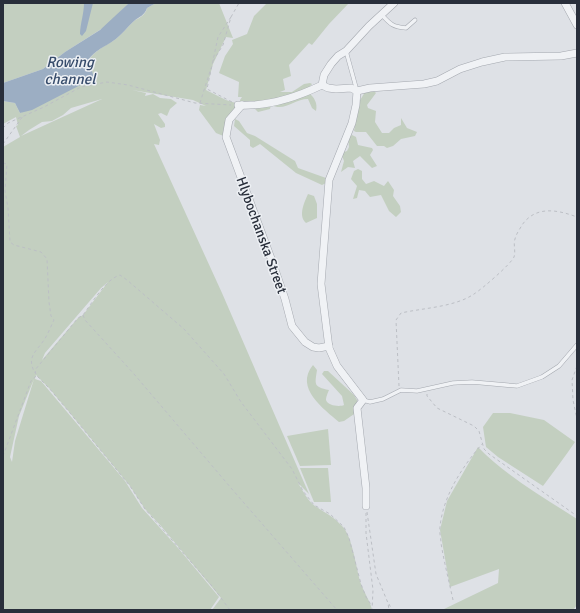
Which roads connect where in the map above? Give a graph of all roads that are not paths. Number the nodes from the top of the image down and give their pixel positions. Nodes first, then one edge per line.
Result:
1 (394, 3) edge
2 (565, 3) edge
3 (381, 14) junction
4 (415, 20) dead end
5 (577, 25) edge
6 (346, 51) junction
7 (577, 53) edge
8 (322, 85) junction
9 (357, 91) junction
10 (577, 344) edge
11 (329, 346) junction
12 (363, 400) junction
13 (366, 506) road end

1 - 3 street
2 - 5 street
3 - 4 lane
3 - 6 street
6 - 8 street
6 - 9 lane
7 - 9 street
8 - 9 street
8 - 11 street, Hlybochanska Street
9 - 11 street
10 - 12 lane
11 - 12 street
12 - 13 street

